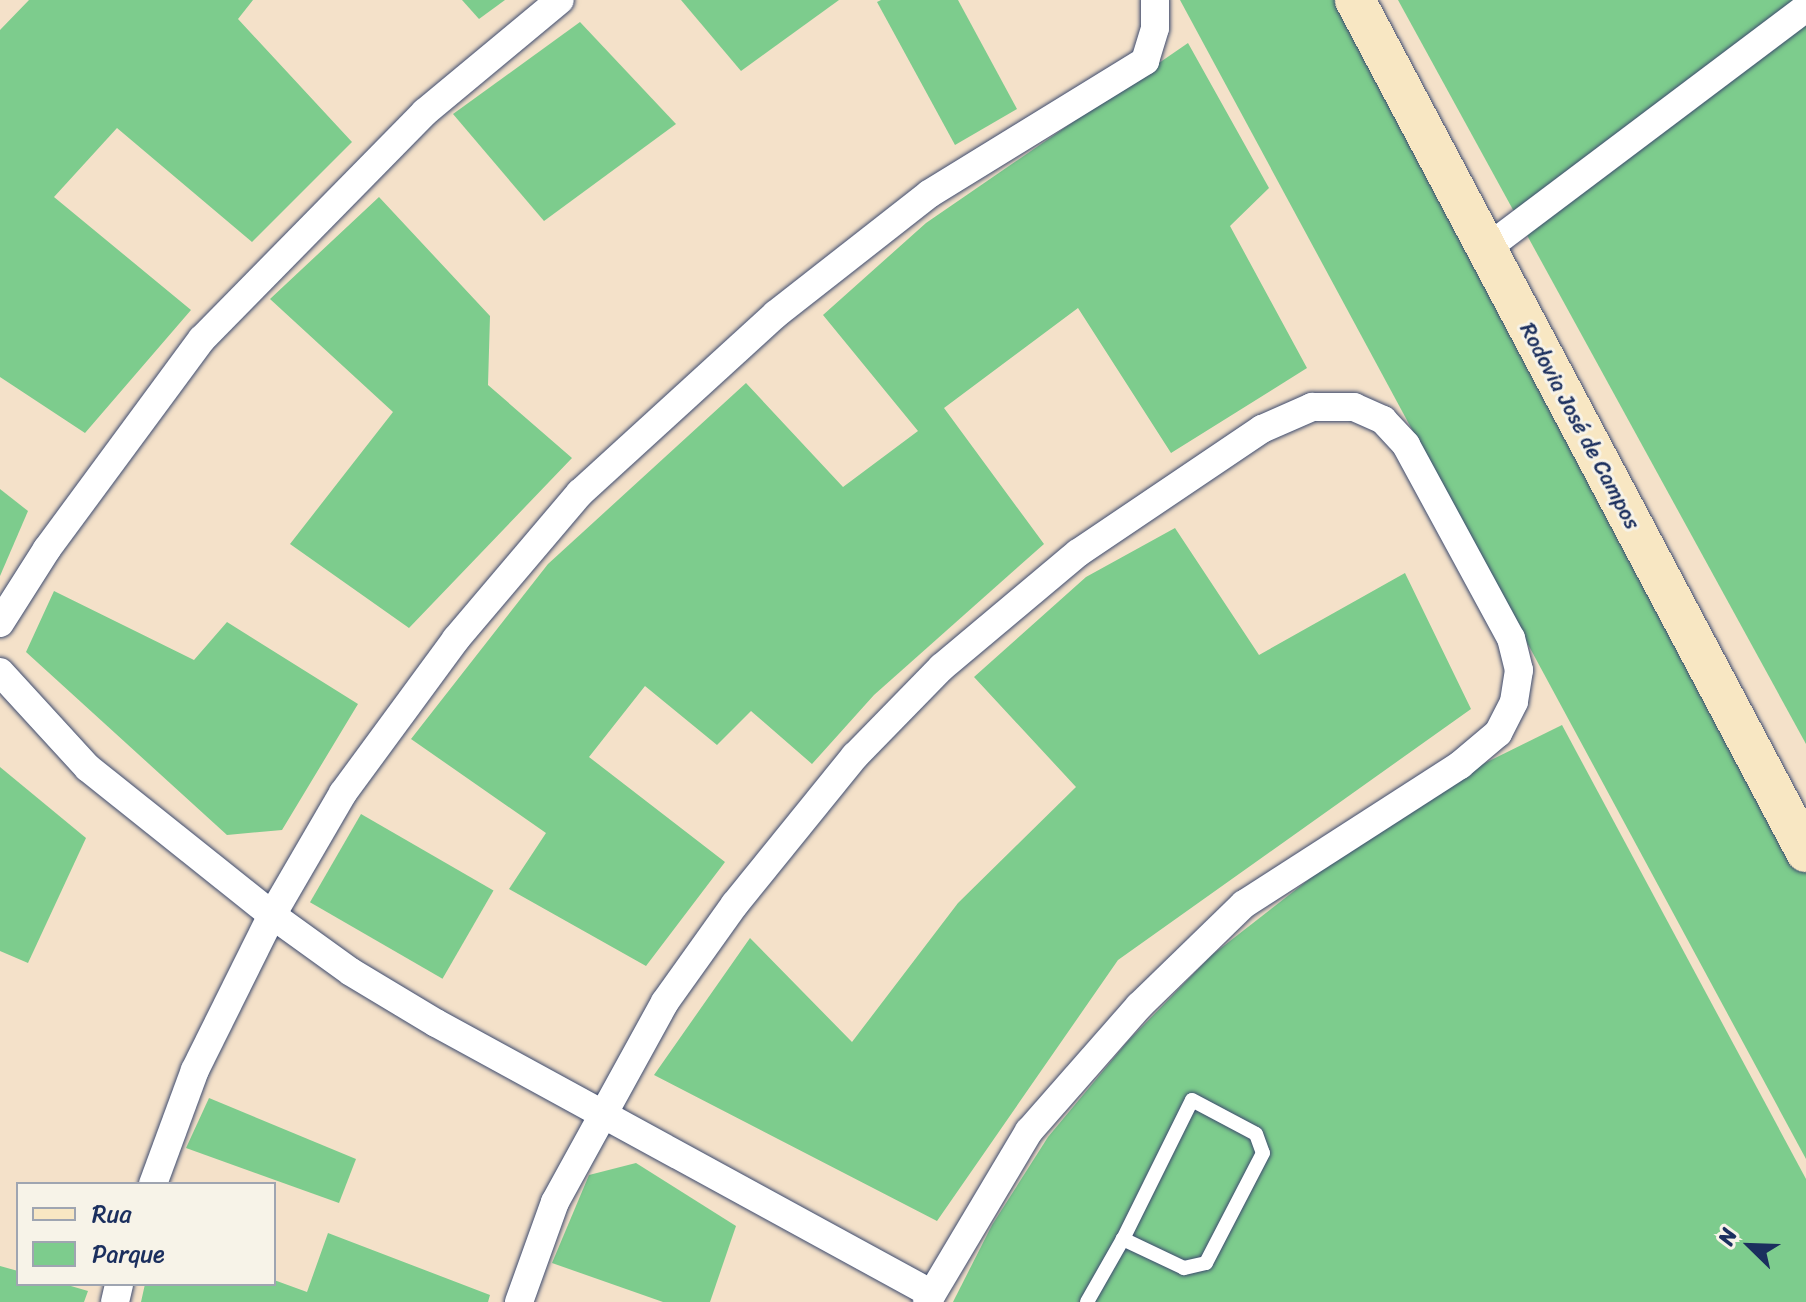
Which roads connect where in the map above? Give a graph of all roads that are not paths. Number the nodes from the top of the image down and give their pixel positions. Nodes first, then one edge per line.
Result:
1 (560, 0) edge
2 (1155, 0) edge
3 (1355, 0) edge
4 (1806, 8) edge
5 (1486, 249) junction
6 (0, 623) edge
7 (0, 672) edge
8 (1806, 852) edge
9 (272, 915) junction
10 (602, 1113) junction
11 (154, 1182) edge
12 (1123, 1239) junction
13 (933, 1299) edge
14 (519, 1302) edge
15 (1087, 1302) edge

1 - 6 street
2 - 9 street
3 - 5 main road, Rodovia José de Campos
4 - 5 street
5 - 8 main road, Rodovia José de Campos
7 - 9 street
9 - 10 street
9 - 11 street
10 - 13 street
10 - 13 street
10 - 14 street
12 - 12 lane
12 - 15 lane

